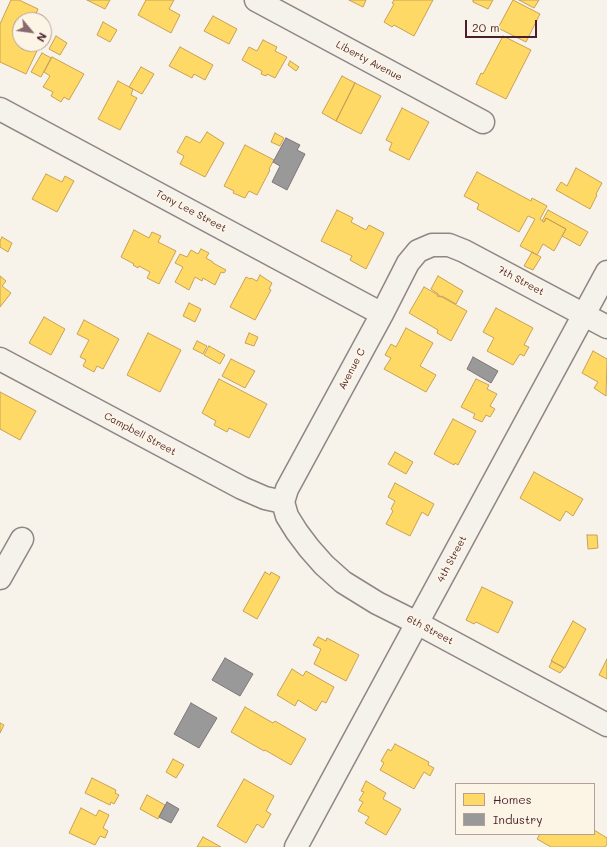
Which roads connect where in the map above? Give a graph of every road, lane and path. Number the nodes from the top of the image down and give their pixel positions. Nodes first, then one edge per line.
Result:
1 (256, 0) edge
2 (0, 110) edge
3 (483, 122) dead end
4 (432, 245) joint
5 (607, 272) edge
6 (382, 314) junction
7 (584, 314) junction
8 (607, 327) edge
9 (0, 359) edge
10 (283, 502) junction
11 (22, 539) dead end
12 (0, 578) edge
13 (417, 623) junction
14 (607, 725) edge
15 (296, 847) edge

1 - 3 street, Liberty Avenue
2 - 6 street, Tony Lee Street
4 - 6 street, Avenue C
4 - 7 street, 7th Street
5 - 7 street, 4th Street
6 - 10 street, Avenue C
7 - 8 street, 7th Street
7 - 13 street, 4th Street
9 - 10 street, Campbell Street
10 - 13 street, 6th Street
11 - 12 street
13 - 14 street, 6th Street
13 - 15 street, 4th Street

